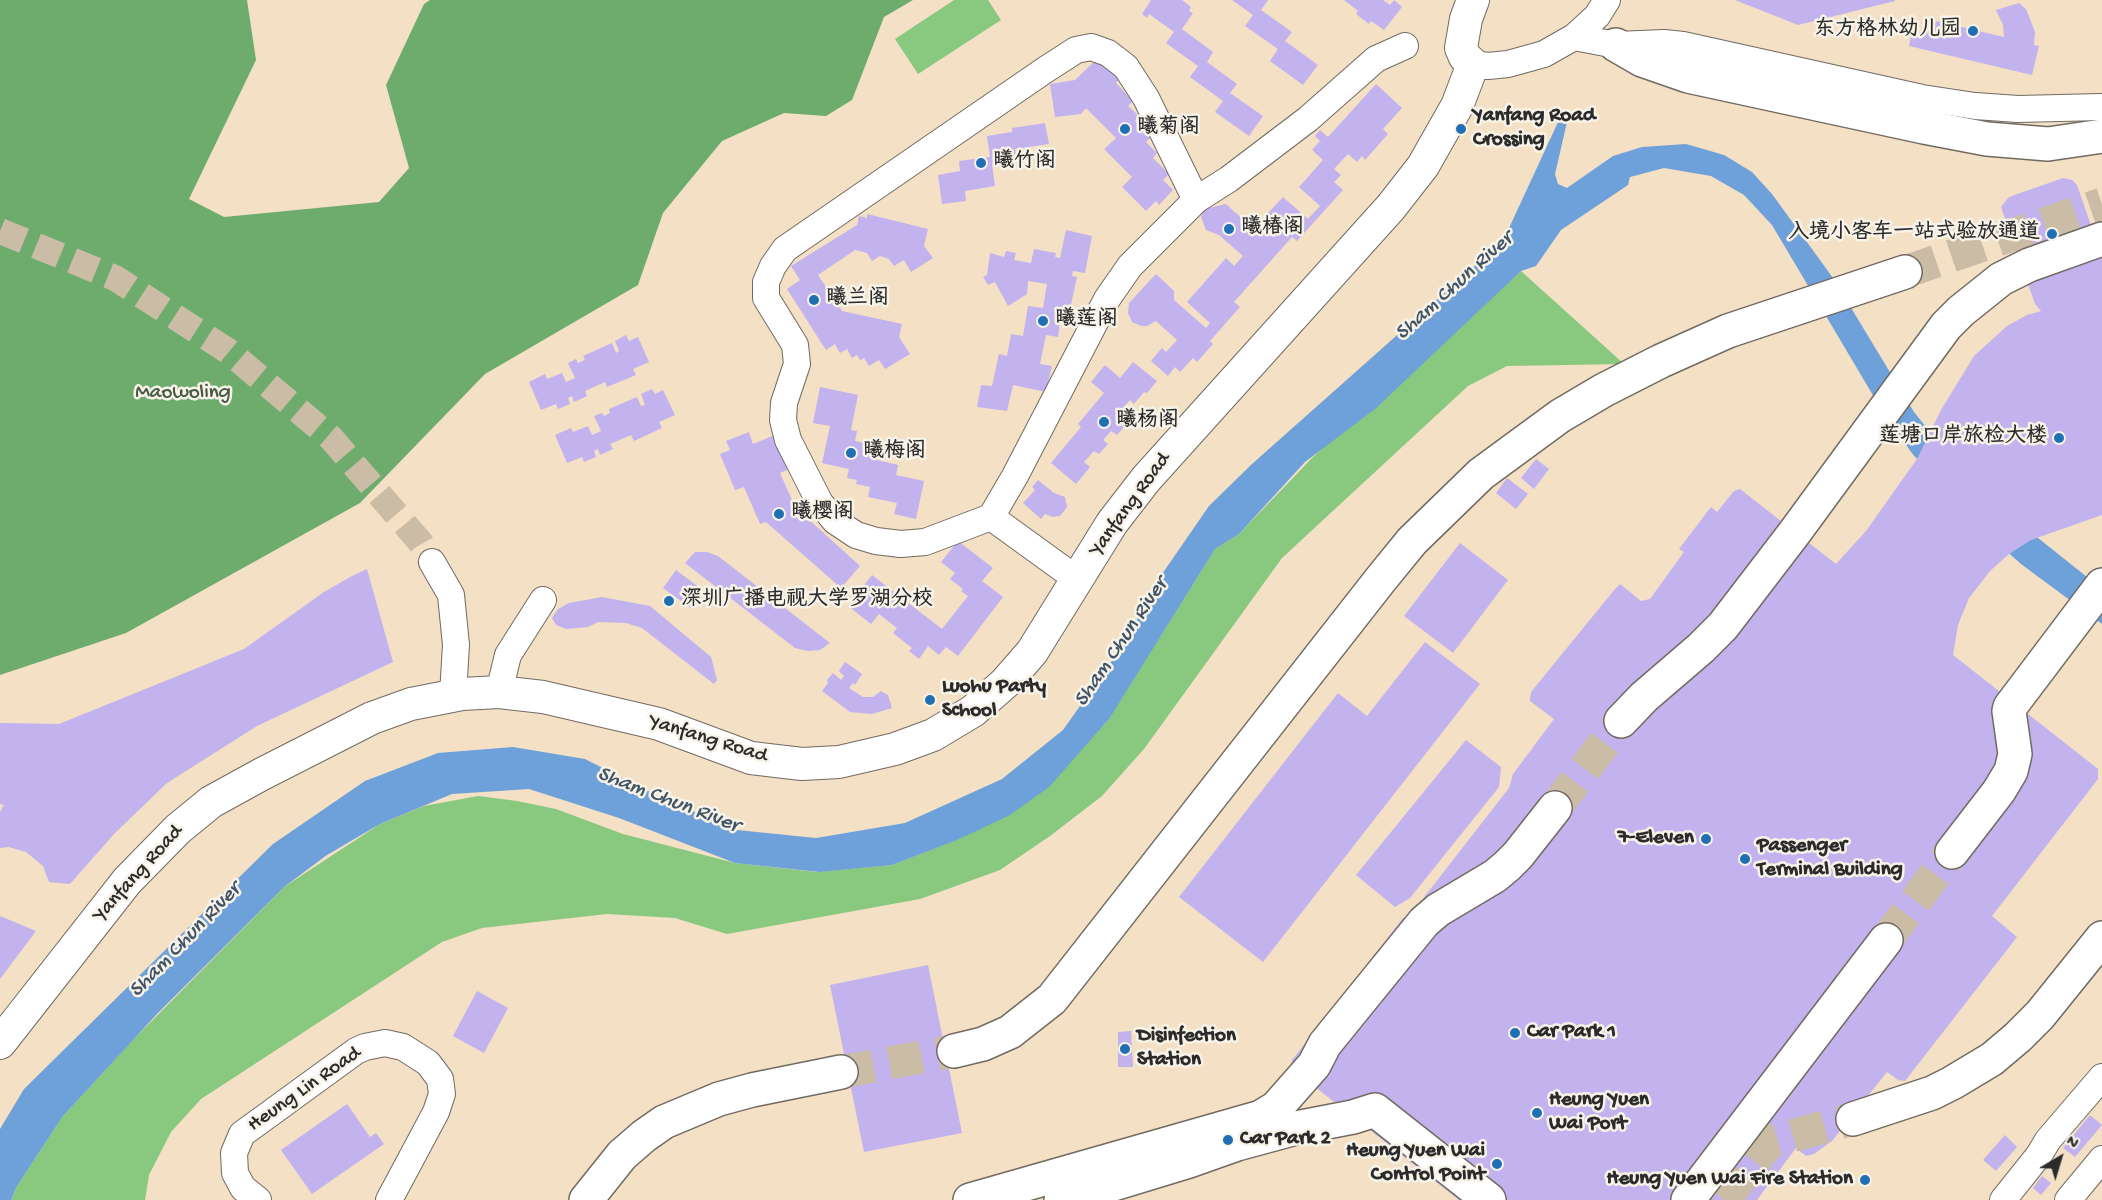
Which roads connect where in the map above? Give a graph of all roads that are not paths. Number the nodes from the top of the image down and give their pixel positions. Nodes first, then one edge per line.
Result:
1 (1473, 0) edge
2 (1607, 0) edge
3 (1574, 37) junction
4 (1616, 45) junction
5 (1405, 46) dead end
6 (1473, 64) junction
7 (2102, 107) edge
8 (2102, 136) edge
9 (1196, 200) junction
10 (2102, 239) edge
11 (1905, 272) tunnel mouth
12 (991, 517) junction
13 (432, 562) tunnel mouth
14 (1078, 580) junction
15 (2102, 585) edge
16 (543, 600) dead end
17 (500, 692) junction
18 (453, 694) junction
19 (1621, 721) tunnel mouth
20 (1555, 808) tunnel mouth
21 (1952, 852) tunnel mouth
22 (2102, 938) edge
23 (1886, 940) tunnel mouth
24 (0, 1043) edge
25 (954, 1051) tunnel mouth
26 (841, 1072) tunnel mouth
27 (2102, 1077) edge
28 (1863, 1116) tunnel mouth
29 (2102, 1159) edge
30 (2010, 1198) edge
31 (258, 1200) edge
32 (389, 1200) edge
33 (586, 1200) edge
34 (970, 1200) edge
35 (1061, 1200) edge
36 (1489, 1200) edge
37 (1688, 1200) edge
38 (2068, 1200) edge

1 - 6 main road
2 - 3 street
3 - 4 street
3 - 6 street
4 - 7 street
4 - 8 highway
5 - 9 street
6 - 14 main road, Yanfang Road
9 - 12 street
9 - 12 street
10 - 19 highway
11 - 25 highway
12 - 14 street
13 - 18 street
14 - 17 main road, Yanfang Road
15 - 21 highway
16 - 17 street
17 - 18 main road, Yanfang Road
18 - 24 main road, Yanfang Road
20 - 34 highway
22 - 28 highway
23 - 37 highway
26 - 33 highway
27 - 30 street
29 - 38 street
31 - 32 street, Heung Lin Road
35 - 36 highway

